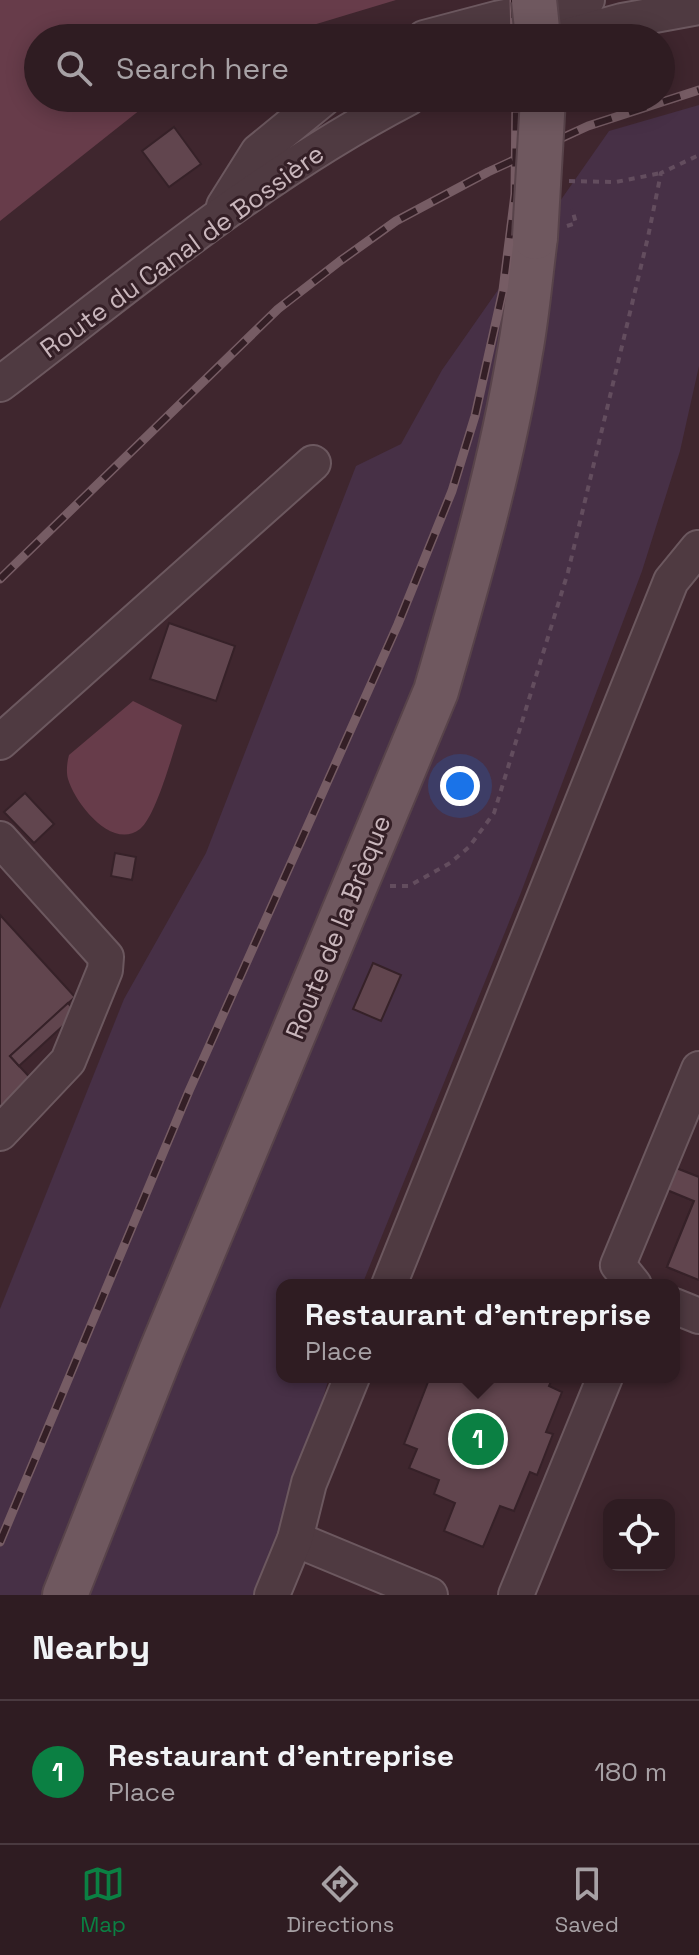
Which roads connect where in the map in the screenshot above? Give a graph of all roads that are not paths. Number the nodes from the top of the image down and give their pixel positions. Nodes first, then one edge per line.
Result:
1 (534, 0) edge
2 (587, 0) edge
3 (699, 7) edge
4 (477, 24) edge
5 (537, 24) edge
6 (611, 24) edge
7 (307, 112) edge
8 (384, 112) edge
9 (542, 112) edge
10 (218, 217) junction
11 (0, 384) edge
12 (313, 463) dead end
13 (698, 546) edge
14 (0, 742) edge
15 (0, 839) edge
16 (699, 1069) edge
17 (0, 1133) edge
18 (391, 1279) edge
19 (415, 1279) edge
20 (629, 1279) edge
21 (680, 1308) edge
22 (699, 1316) edge
23 (350, 1383) edge
24 (374, 1383) edge
25 (603, 1383) edge
26 (295, 1539) junction
27 (65, 1595) edge
28 (272, 1595) edge
29 (430, 1595) edge
30 (516, 1595) edge

1 - 5 main road, bridge
2 - 4 street
3 - 6 street
7 - 10 street
8 - 10 street, Route du Canal de Bossière
9 - 27 main road, Route de la Brèque, bridge
10 - 11 street, Route du Canal de Bossière
12 - 14 street
13 - 18 street
13 - 19 street
15 - 17 street
16 - 20 street
21 - 22 street
23 - 26 street
24 - 26 street
25 - 30 street
26 - 28 street
26 - 29 street

